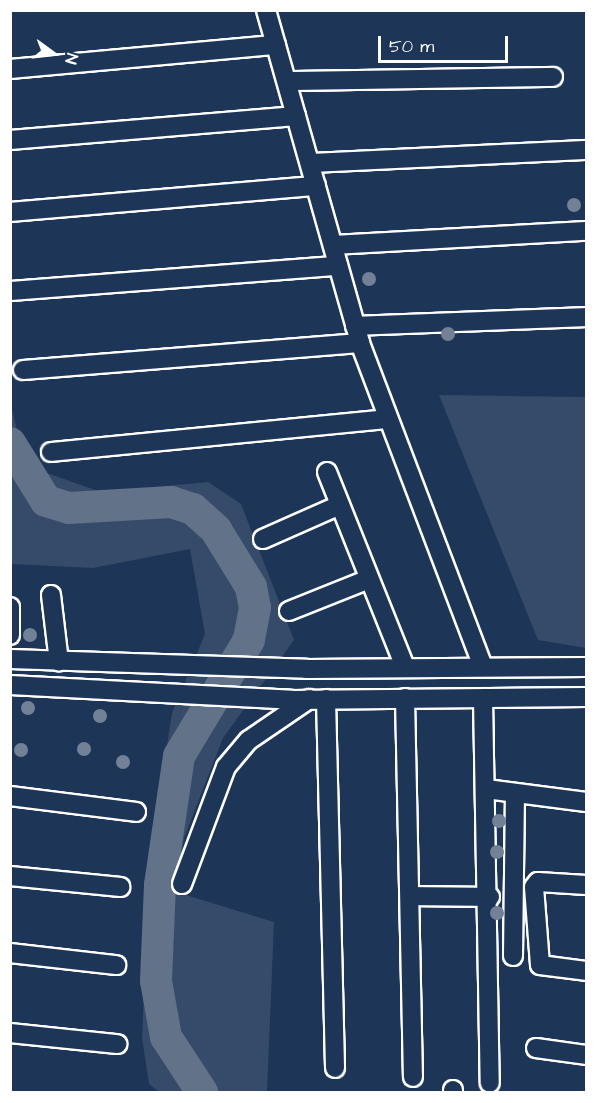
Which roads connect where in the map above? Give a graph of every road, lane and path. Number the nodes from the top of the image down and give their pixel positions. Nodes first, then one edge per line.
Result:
1 (266, 10) edge
2 (276, 45) junction
3 (10, 69) edge
4 (552, 77) dead end
5 (287, 81) junction
6 (296, 116) junction
7 (10, 140) edge
8 (586, 150) edge
9 (310, 163) junction
10 (316, 186) junction
11 (10, 212) edge
12 (586, 231) edge
13 (333, 245) junction
14 (338, 266) junction
15 (10, 291) edge
16 (586, 316) edge
17 (358, 335) junction
18 (22, 370) dead end
19 (387, 419) junction
20 (51, 452) dead end
21 (327, 472) dead end
22 (340, 505) junction
23 (263, 539) dead end
24 (369, 579) junction
25 (51, 595) dead end
26 (10, 607) edge
27 (289, 611) dead end
28 (10, 635) edge
29 (10, 659) edge
30 (59, 662) junction
31 (482, 665) junction
32 (405, 667) junction
33 (586, 667) edge
34 (10, 685) edge
35 (586, 697) edge
36 (405, 698) junction
37 (483, 698) junction
38 (309, 699) junction
39 (486, 789) junction
40 (515, 793) junction
41 (10, 796) edge
42 (586, 802) edge
43 (136, 812) dead end
44 (10, 876) edge
45 (182, 884) dead end
46 (586, 885) edge
47 (120, 887) dead end
48 (412, 896) junction
49 (490, 897) junction
50 (10, 953) edge
51 (513, 956) dead end
52 (116, 965) dead end
53 (586, 971) edge
54 (10, 1033) edge
55 (117, 1044) dead end
56 (536, 1048) dead end
57 (586, 1055) edge
58 (335, 1068) dead end
59 (413, 1077) dead end
60 (490, 1083) dead end

1 - 2 street
2 - 3 street
2 - 5 street
4 - 5 street
5 - 6 street
6 - 7 street
6 - 9 street
8 - 9 street
9 - 10 street
10 - 11 street
10 - 13 street
12 - 13 street
13 - 14 street
14 - 15 street
14 - 17 street
16 - 17 street
17 - 18 street
17 - 19 street
19 - 20 street
19 - 31 street
21 - 22 street
22 - 23 street
22 - 24 street
24 - 27 street
24 - 32 street
25 - 30 street
26 - 28 street
29 - 30 street
30 - 32 street
31 - 32 street
31 - 33 street
34 - 38 street
35 - 37 street
36 - 37 street
36 - 38 street
36 - 48 street
37 - 39 street
38 - 45 street
38 - 58 street
39 - 40 street
39 - 49 street
40 - 42 street
40 - 51 street
41 - 43 street
44 - 47 street
46 - 53 street
48 - 49 street
48 - 59 street
49 - 60 street
50 - 52 street
54 - 55 street
56 - 57 street

